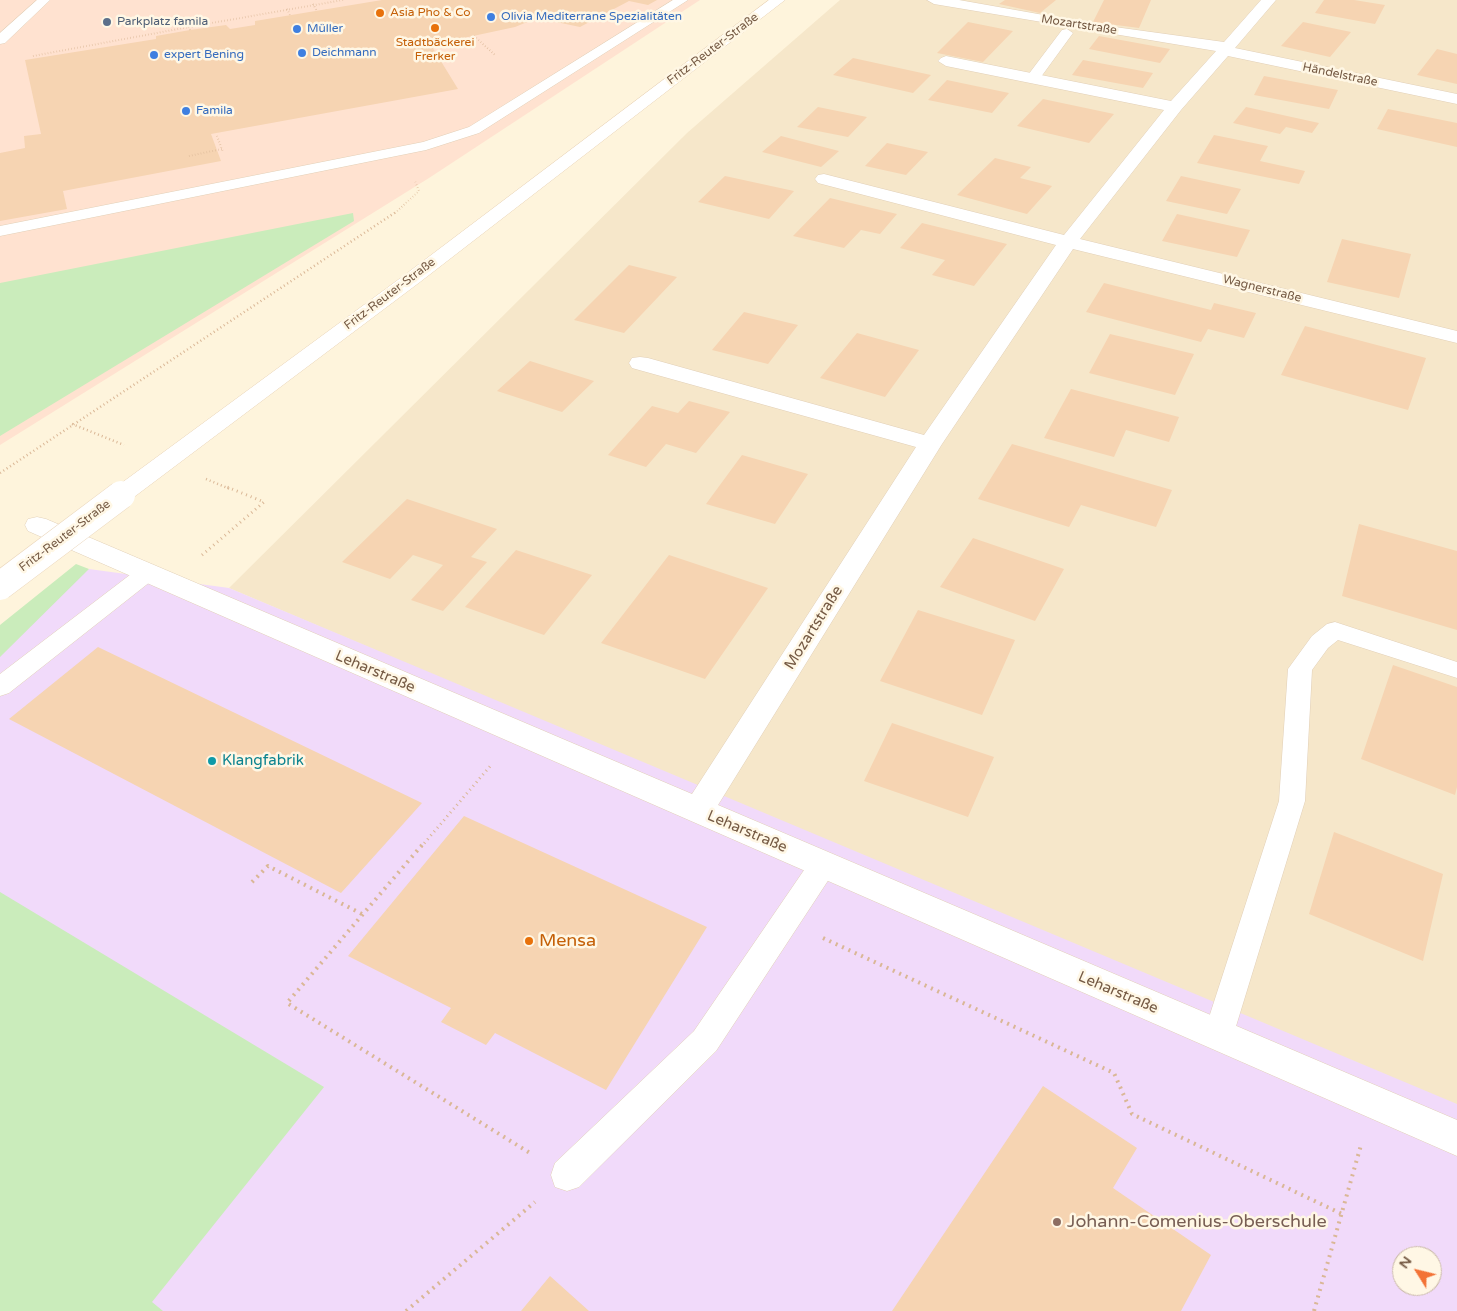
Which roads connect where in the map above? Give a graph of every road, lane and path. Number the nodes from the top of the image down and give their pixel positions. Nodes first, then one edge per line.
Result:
1 (44, 0) edge
2 (343, 0) edge
3 (682, 0) edge
4 (778, 0) edge
5 (934, 0) edge
6 (1269, 0) edge
7 (312, 4) junction
8 (287, 9) junction
9 (317, 11) dead end
10 (290, 15) dead end
11 (1067, 33) dead end
12 (474, 36) dead end
13 (0, 40) edge
14 (1224, 49) junction
15 (496, 56) dead end
16 (29, 57) dead end
17 (946, 61) dead end
18 (1032, 78) junction
19 (1457, 99) edge
20 (1176, 107) junction
21 (222, 149) dead end
22 (189, 156) dead end
23 (414, 177) dead end
24 (824, 179) dead end
25 (0, 231) edge
26 (1068, 242) junction
27 (1457, 337) edge
28 (640, 363) dead end
29 (72, 424) junction
30 (930, 444) junction
31 (164, 462) junction
32 (0, 473) edge
33 (37, 525) dead end
34 (158, 578) junction
35 (0, 586) edge
36 (1455, 670) dead end
37 (0, 687) edge
38 (518, 734) junction
39 (698, 811) junction
40 (823, 865) junction
41 (252, 882) dead end
42 (362, 914) junction
43 (786, 921) junction
44 (1218, 1036) junction
45 (1373, 1103) junction
46 (1457, 1138) edge
47 (567, 1175) junction
48 (1342, 1214) junction
49 (406, 1311) edge
50 (1314, 1311) edge

1 - 13 lane
2 - 7 path
3 - 25 lane
4 - 31 street, Fritz-Reuter-Straße
5 - 14 street, Mozartstraße
6 - 14 street, Mozartstraße
7 - 8 path
7 - 9 path
8 - 10 path
8 - 16 path
11 - 18 lane
12 - 15 path
14 - 19 street, Händelstraße
14 - 20 street, Mozartstraße
17 - 18 street
18 - 20 street
20 - 26 street, Mozartstraße
21 - 22 path
23 - 29 path
24 - 26 street
26 - 27 street, Wagnerstraße
26 - 30 street, Mozartstraße
28 - 30 street
29 - 31 path
29 - 32 path
30 - 39 street, Mozartstraße
31 - 34 path
31 - 35 street, Fritz-Reuter-Straße, bridge
33 - 34 street, Leharstraße
34 - 37 lane
34 - 38 street, Leharstraße
36 - 44 lane
38 - 39 street, Leharstraße
38 - 42 path
39 - 40 street, Leharstraße
40 - 43 lane
40 - 44 street, Leharstraße
41 - 42 path
42 - 47 path
43 - 47 lane
43 - 48 path
44 - 45 street, Leharstraße
45 - 46 street, Leharstraße
45 - 48 path
47 - 49 path
48 - 50 path

